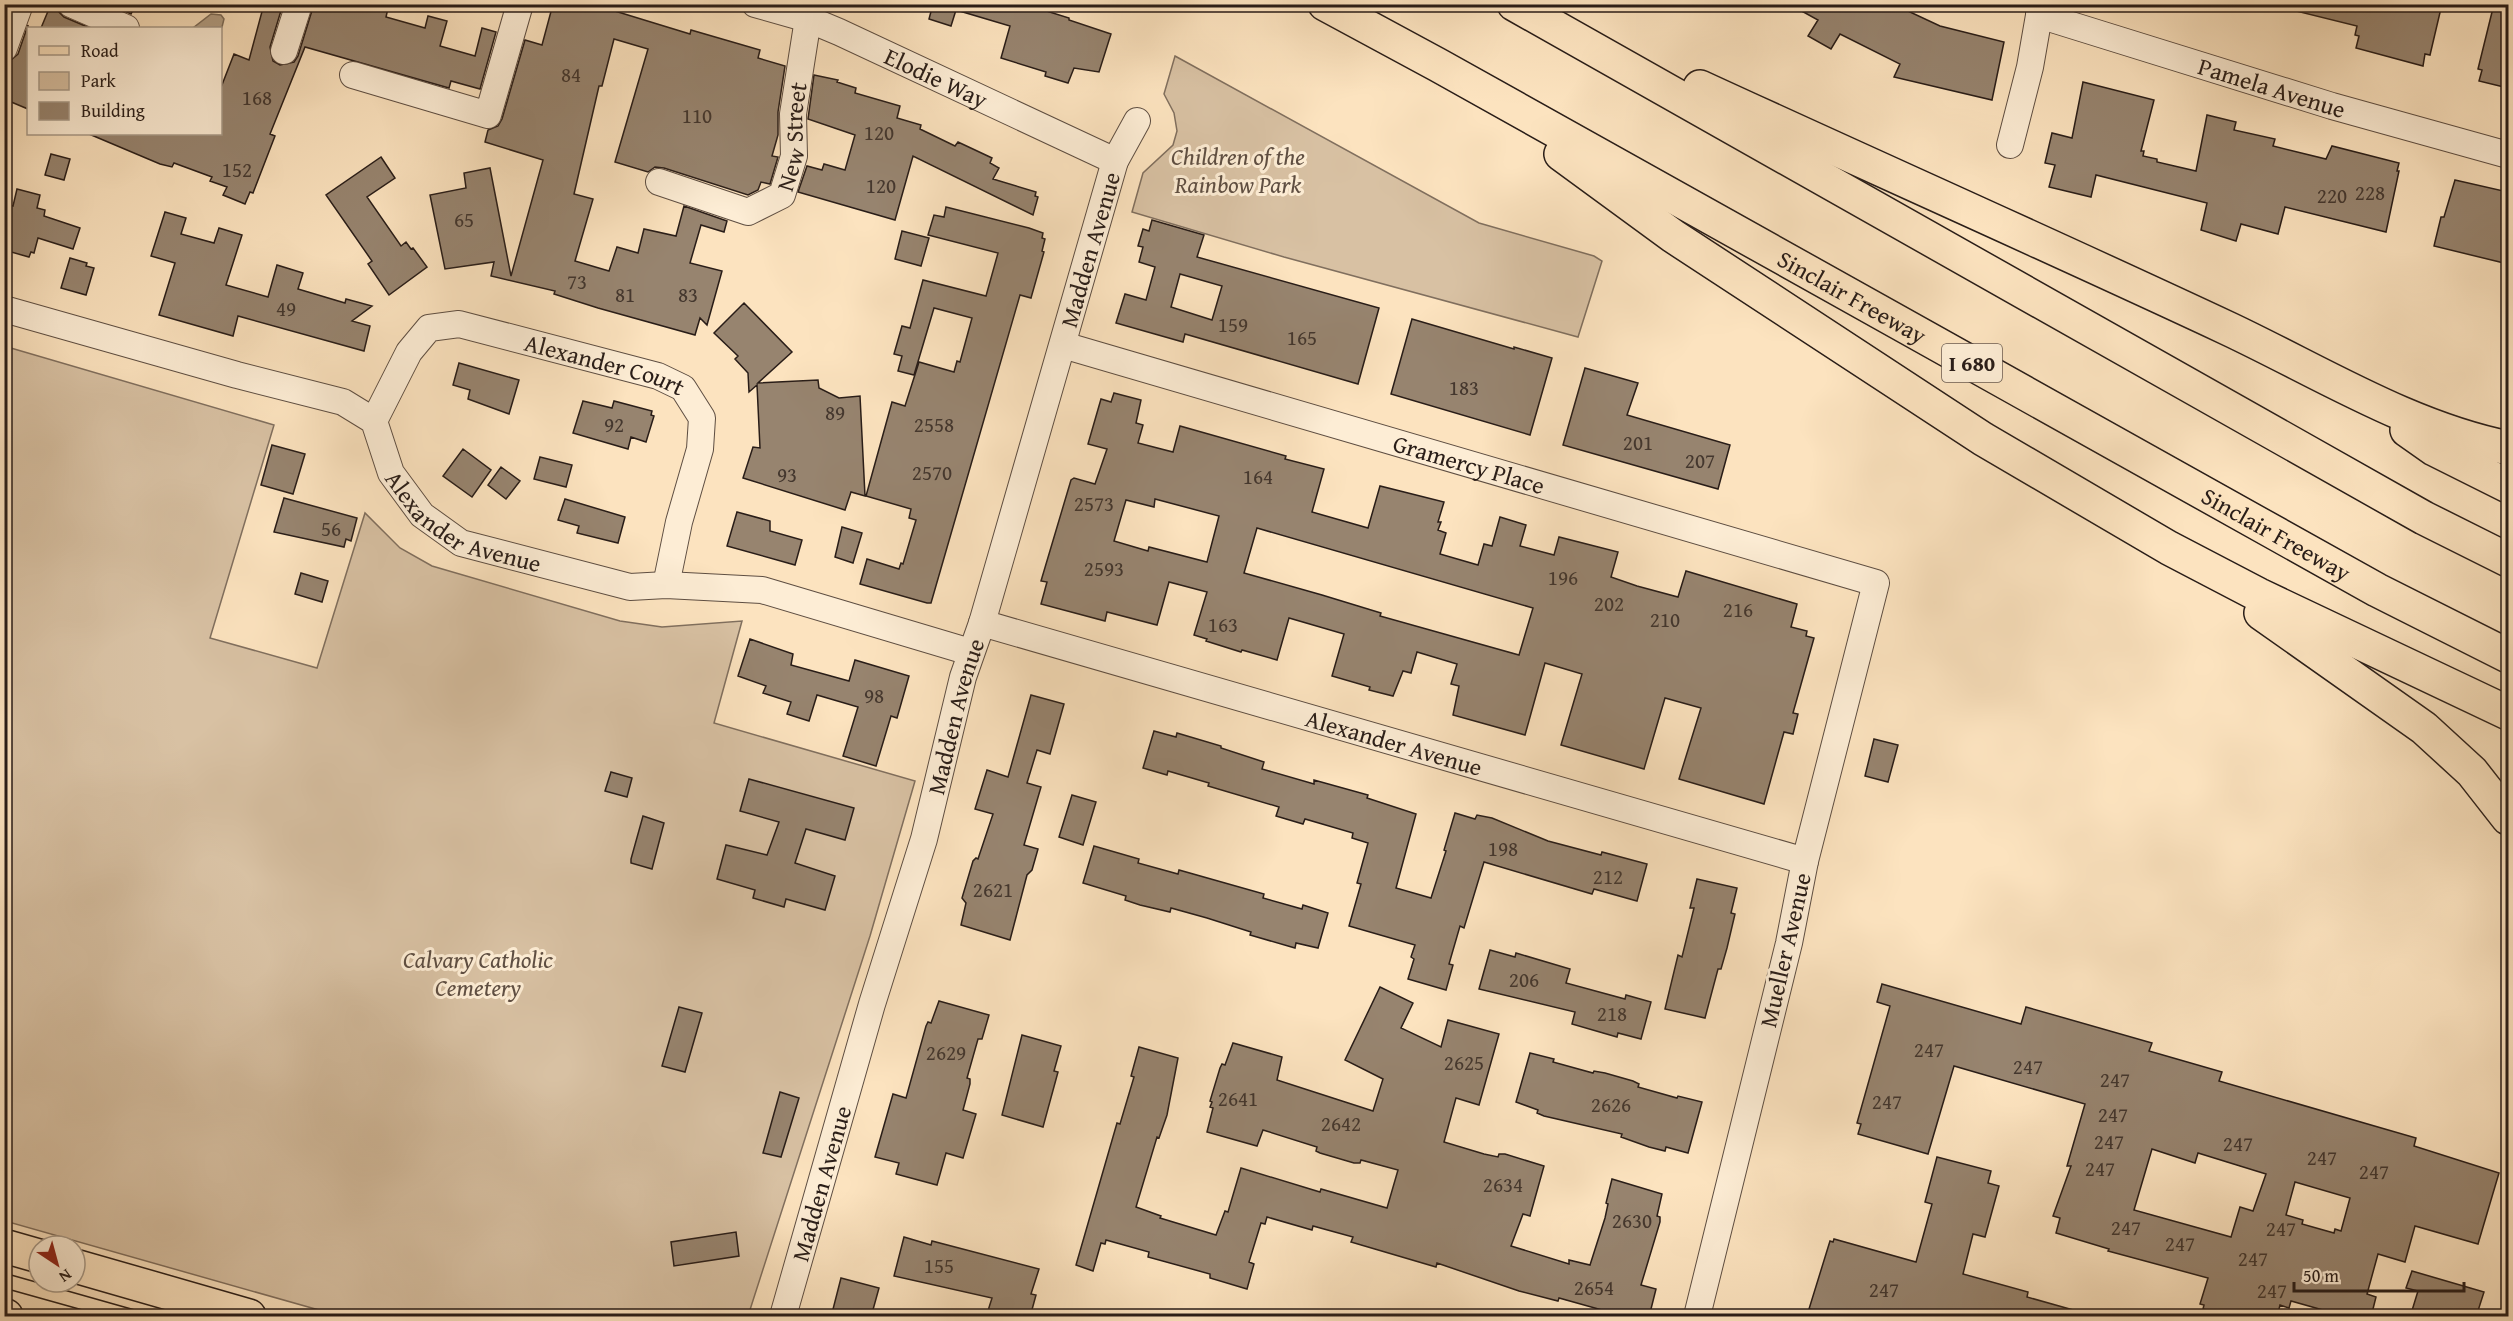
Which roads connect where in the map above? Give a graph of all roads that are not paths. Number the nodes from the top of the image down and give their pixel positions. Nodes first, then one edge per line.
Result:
1 (20, 4) edge
2 (71, 4) edge
3 (298, 4) edge
4 (520, 4) edge
5 (755, 4) edge
6 (1325, 4) edge
7 (1514, 4) edge
8 (1519, 4) edge
9 (2040, 10) edge
10 (808, 19) junction
11 (124, 27) edge
12 (4, 48) edge
13 (284, 51) dead end
14 (1438, 65) junction
15 (353, 75) dead end
16 (1137, 121) dead end
17 (2010, 145) dead end
18 (2508, 155) edge
19 (1115, 161) junction
20 (659, 182) dead end
21 (4, 309) edge
22 (1063, 345) junction
23 (2336, 381) junction
24 (374, 421) junction
25 (2508, 447) edge
26 (2508, 486) edge
27 (2169, 548) junction
28 (2508, 560) edge
29 (1876, 583) joint
30 (666, 585) junction
31 (982, 623) junction
32 (970, 652) junction
33 (2508, 656) edge
34 (2508, 712) edge
35 (2508, 818) edge
36 (1806, 861) junction
37 (4, 1246) edge
38 (27, 1253) edge
39 (87, 1270) edge
40 (249, 1317) edge
41 (783, 1317) edge
42 (1697, 1317) edge

1 - 12 street
2 - 11 street
3 - 13 street
4 - 15 street
5 - 10 street, Elodie Way
6 - 14 main road, Sinclair Freeway / I 680
7 - 28 main road
8 - 23 main road
9 - 17 street
9 - 18 street, Pamela Avenue
10 - 19 street, Elodie Way
10 - 20 street, New Street
14 - 27 main road
14 - 33 main road, Sinclair Freeway / I 680
16 - 19 street, Madden Avenue
19 - 22 street, Madden Avenue
21 - 24 street
22 - 29 street, Gramercy Place
22 - 31 street, Madden Avenue
23 - 25 main road
23 - 26 main road
24 - 30 street, Alexander Avenue
24 - 30 street, Alexander Court
27 - 34 main road
27 - 35 main road
29 - 36 street, Mueller Avenue
30 - 32 street, Alexander Avenue
31 - 32 street, Madden Avenue
31 - 36 street, Alexander Avenue
32 - 41 street, Madden Avenue
36 - 42 street, Mueller Avenue
37 - 38 main road
39 - 40 main road

